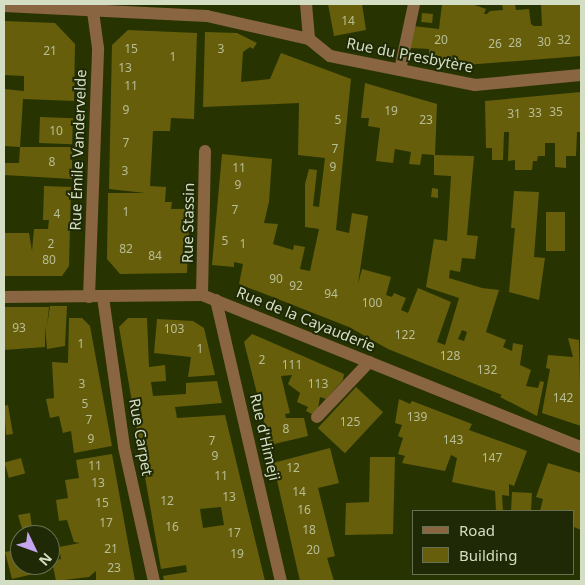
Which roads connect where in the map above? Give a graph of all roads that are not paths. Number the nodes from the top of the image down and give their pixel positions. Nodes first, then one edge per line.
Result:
1 (306, 4) edge
2 (414, 4) edge
3 (4, 6) edge
4 (92, 6) edge
5 (309, 39) junction
6 (400, 70) junction
7 (581, 75) edge
8 (205, 151) dead end
9 (202, 295) junction
10 (4, 297) edge
11 (89, 297) junction
12 (103, 297) junction
13 (216, 300) junction
14 (369, 362) junction
15 (317, 417) dead end
16 (581, 447) edge
17 (154, 581) edge
18 (281, 581) edge

1 - 5 street
2 - 6 street
3 - 4 street, Rue du Presbytère
4 - 5 street, Rue du Presbytère
4 - 11 street, Rue Émile Vandervelde
5 - 6 street, Rue du Presbytère
6 - 7 street, Rue du Presbytère
8 - 9 street, Rue Stassin
9 - 12 street, Rue de la Cayauderie
9 - 13 street, Rue de la Cayauderie
10 - 11 street, Rue de la Cayauderie
11 - 12 street, Rue de la Cayauderie
12 - 17 street, Rue Carpet
13 - 14 street, Rue de la Cayauderie
13 - 18 street, Rue d'Himeji
14 - 15 street
14 - 16 street, Rue de la Cayauderie

